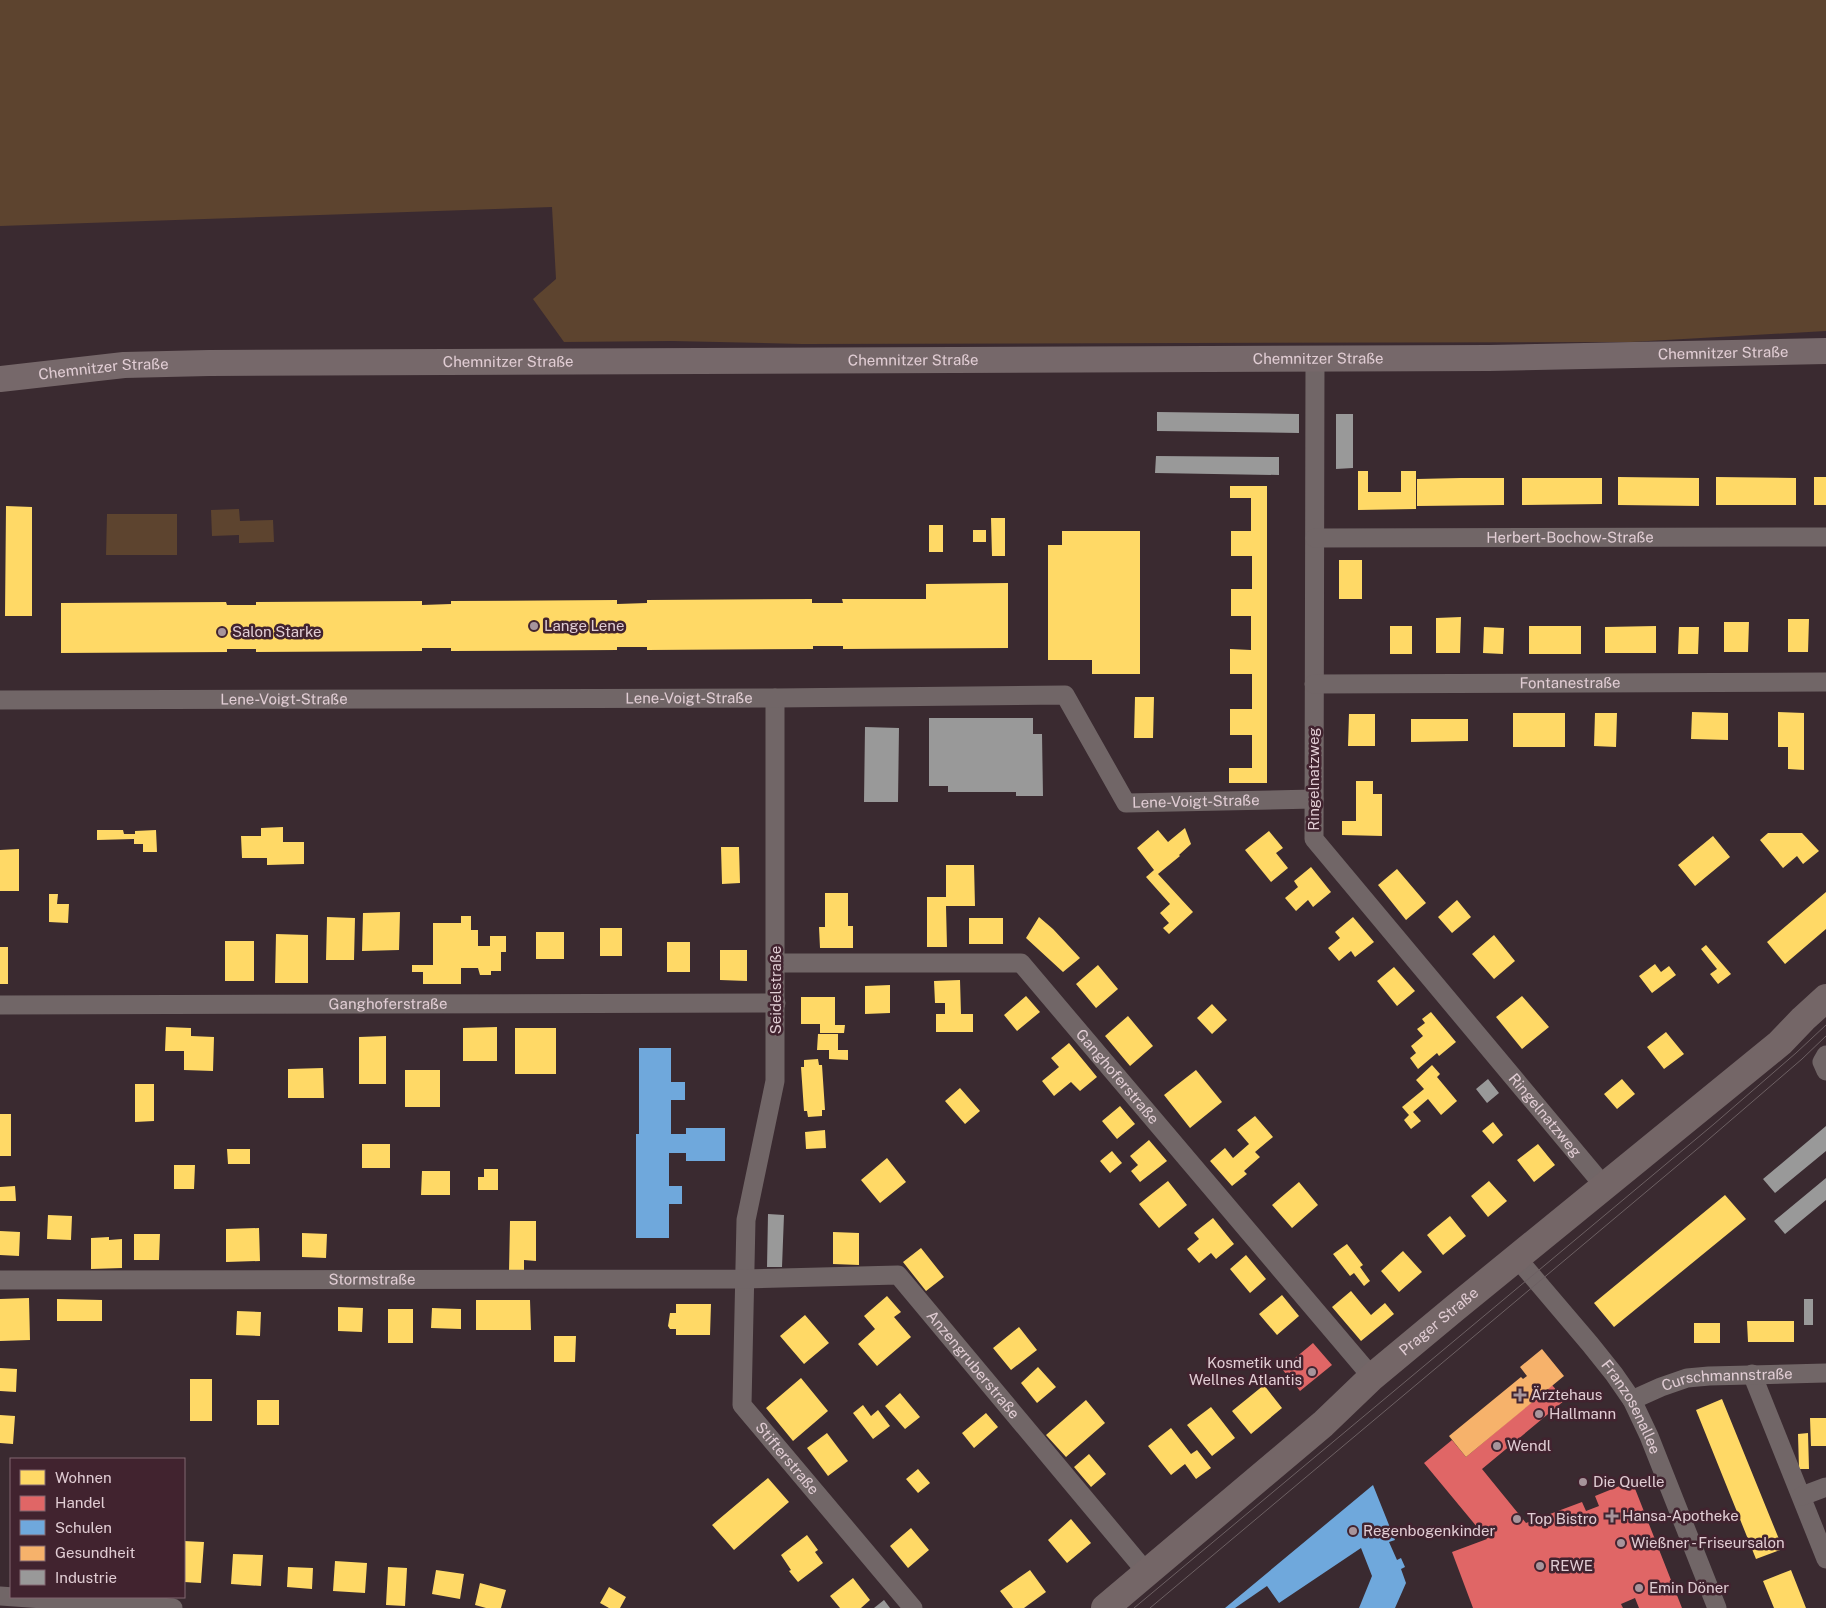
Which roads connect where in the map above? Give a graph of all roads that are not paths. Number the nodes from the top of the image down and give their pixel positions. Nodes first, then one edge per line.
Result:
1 (1826, 351) edge
2 (1315, 358) junction
3 (0, 379) edge
4 (1826, 537) edge
5 (1315, 538) junction
6 (1826, 682) edge
7 (1314, 684) junction
8 (775, 698) junction
9 (0, 700) edge
10 (1314, 799) junction
11 (776, 963) junction
12 (1826, 998) edge
13 (776, 1003) junction
14 (0, 1005) edge
15 (1826, 1024) edge
16 (1780, 1043) junction
17 (1826, 1055) edge
18 (1826, 1070) edge
19 (1604, 1186) junction
20 (1516, 1257) junction
21 (744, 1279) junction
22 (0, 1280) edge
23 (1826, 1372) edge
24 (1752, 1374) junction
25 (1372, 1377) junction
26 (1632, 1400) junction
27 (1826, 1488) edge
28 (1802, 1496) junction
29 (1826, 1559) edge
30 (1147, 1573) junction
31 (29, 1598) edge
32 (173, 1608) edge
33 (913, 1608) edge
34 (1105, 1608) edge
35 (1717, 1608) edge

1 - 2 main road, Chemnitzer Straße
2 - 3 main road, Chemnitzer Straße
2 - 5 street, Ringelnatzweg
4 - 5 street, Herbert-Bochow-Straße
5 - 7 street, Ringelnatzweg
6 - 7 street, Fontanestraße
7 - 10 street, Ringelnatzweg
8 - 9 street, Lene-Voigt-Straße
8 - 10 street, Lene-Voigt-Straße
8 - 11 street, Seidelstraße
10 - 19 street, Ringelnatzweg
11 - 13 street, Seidelstraße
11 - 25 street, Ganghoferstraße
12 - 16 main road, Prager Straße
13 - 14 street, Ganghoferstraße
13 - 21 street, Seidelstraße
15 - 16 main road, Prager Straße
16 - 19 main road, Prager Straße
17 - 18 street
19 - 20 main road, Prager Straße
20 - 25 main road, Prager Straße
20 - 26 street, Franzosenallee
21 - 22 street, Stormstraße
21 - 30 street, Anzengruberstraße
21 - 33 street, Stifterstraße
23 - 24 street, Curschmannstraße
24 - 26 street, Curschmannstraße
24 - 28 street
25 - 30 main road, Prager Straße
26 - 35 street, Franzosenallee
27 - 28 street
28 - 29 street
30 - 34 main road, Prager Straße
31 - 32 street

